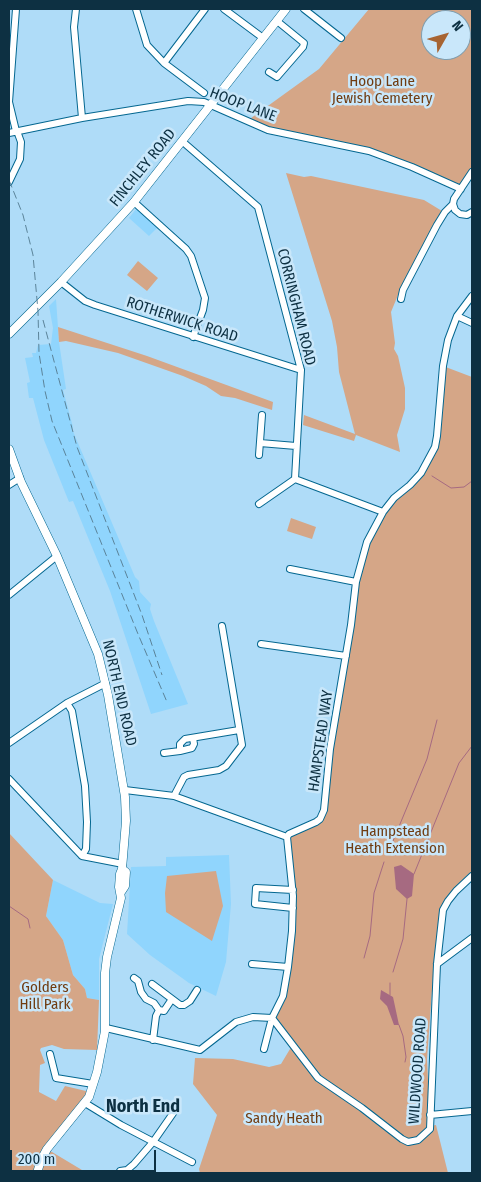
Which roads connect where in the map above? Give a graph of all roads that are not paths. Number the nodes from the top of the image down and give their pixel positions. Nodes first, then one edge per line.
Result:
1 (16, 9) edge
2 (76, 9) edge
3 (136, 9) edge
4 (205, 9) edge
5 (224, 9) edge
6 (286, 9) edge
7 (304, 9) edge
8 (277, 21) junction
9 (263, 38) junction
10 (341, 38) dead end
11 (164, 63) junction
12 (269, 72) dead end
13 (204, 93) dead end
14 (211, 106) junction
15 (82, 118) junction
16 (14, 131) edge
17 (182, 142) junction
18 (472, 172) edge
19 (9, 182) edge
20 (461, 190) junction
21 (134, 202) junction
22 (453, 204) junction
23 (472, 212) edge
24 (61, 282) junction
25 (472, 296) edge
26 (401, 299) dead end
27 (458, 316) junction
28 (472, 323) edge
29 (9, 334) edge
30 (193, 338) junction
31 (301, 370) junction
32 (262, 415) dead end
33 (260, 443) junction
34 (296, 446) junction
35 (9, 450) edge
36 (259, 455) dead end
37 (20, 478) junction
38 (295, 479) junction
39 (9, 485) edge
40 (259, 504) dead end
41 (383, 512) junction
42 (56, 556) junction
43 (290, 569) dead end
44 (356, 582) junction
45 (9, 595) edge
46 (222, 626) dead end
47 (261, 644) dead end
48 (346, 656) junction
49 (106, 683) junction
50 (67, 703) junction
51 (239, 730) junction
52 (192, 738) junction
53 (9, 743) edge
54 (180, 751) junction
55 (164, 753) dead end
56 (9, 779) edge
57 (124, 790) junction
58 (174, 796) junction
59 (287, 837) junction
60 (82, 856) junction
61 (122, 867) junction
62 (472, 876) edge
63 (293, 890) junction
64 (293, 908) junction
65 (472, 938) edge
66 (252, 964) dead end
67 (437, 964) junction
68 (288, 967) junction
69 (134, 978) dead end
70 (152, 984) dead end
71 (197, 990) dead end
72 (172, 999) junction
73 (159, 1010) junction
74 (272, 1018) junction
75 (106, 1030) junction
76 (153, 1040) junction
77 (264, 1049) dead end
78 (50, 1054) dead end
79 (93, 1084) junction
80 (85, 1103) junction
81 (176, 1109) dead end
82 (472, 1111) edge
83 (430, 1115) junction
84 (154, 1142) junction
85 (192, 1162) dead end
86 (38, 1173) edge
87 (119, 1173) edge

1 - 16 street
2 - 15 street
3 - 11 street
4 - 11 street
5 - 9 street
6 - 8 main road, FINCHLEY ROAD
7 - 10 street
8 - 9 main road, FINCHLEY ROAD
8 - 12 street
9 - 14 main road, FINCHLEY ROAD
11 - 13 street
14 - 15 street, HOOP LANE
14 - 17 main road, FINCHLEY ROAD
14 - 20 street, HOOP LANE
15 - 16 street, HOOP LANE
16 - 19 street
17 - 21 main road, FINCHLEY ROAD
17 - 31 street, CORRINGHAM ROAD
18 - 20 street
20 - 22 street
21 - 24 main road, FINCHLEY ROAD
21 - 30 street
22 - 23 street
22 - 26 street
24 - 29 main road, FINCHLEY ROAD
24 - 30 street, ROTHERWICK ROAD
25 - 27 street, HAMPSTEAD WAY
27 - 28 street
27 - 41 street, HAMPSTEAD WAY
30 - 31 street, ROTHERWICK ROAD
31 - 34 street, CORRINGHAM ROAD
32 - 33 street
33 - 34 street
33 - 36 street
34 - 38 street, CORRINGHAM ROAD
35 - 37 main road, NORTH END ROAD
37 - 39 street
37 - 42 main road, NORTH END ROAD
38 - 40 street
38 - 41 street
41 - 44 street, HAMPSTEAD WAY
42 - 45 street
42 - 49 main road, NORTH END ROAD
43 - 44 street
44 - 48 street, HAMPSTEAD WAY
46 - 51 street
47 - 48 street
48 - 59 street, HAMPSTEAD WAY
49 - 50 street
49 - 57 main road, NORTH END ROAD
50 - 53 street
50 - 60 street
51 - 52 street
51 - 58 street
52 - 54 street
52 - 54 street
54 - 55 street
56 - 60 street
57 - 58 street
57 - 61 main road, NORTH END ROAD
58 - 59 street
59 - 63 street
60 - 61 street
61 - 75 main road, NORTH END ROAD
62 - 67 street, WILDWOOD ROAD
63 - 64 street
63 - 64 street
64 - 68 street
65 - 67 street
66 - 68 street
67 - 83 street, WILDWOOD ROAD
68 - 74 street
69 - 73 street
70 - 72 street
71 - 72 street
72 - 73 street
73 - 76 street
74 - 76 street
74 - 77 street
74 - 83 street, WILDWOOD ROAD
75 - 76 street
75 - 79 main road, NORTH END ROAD
78 - 79 street
79 - 80 main road, NORTH END ROAD
80 - 84 street
80 - 86 main road, NORTH END ROAD
81 - 84 street
82 - 83 street
84 - 85 street
84 - 87 street

